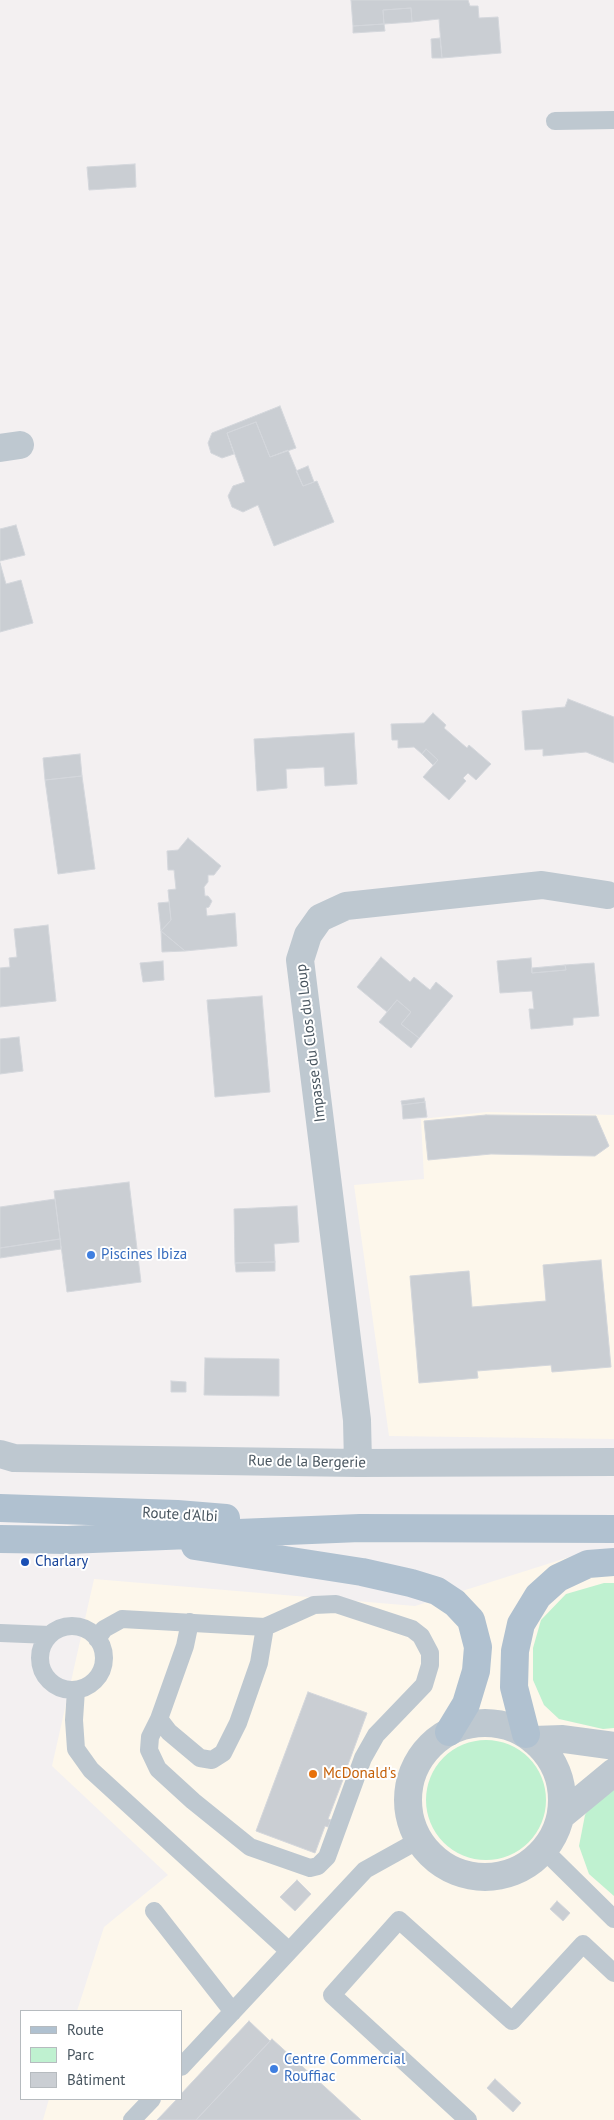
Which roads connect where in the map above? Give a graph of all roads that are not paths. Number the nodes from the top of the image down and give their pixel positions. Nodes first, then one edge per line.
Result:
1 (614, 120) edge
2 (555, 121) dead end
3 (607, 895) dead end
4 (0, 1454) edge
5 (614, 1462) edge
6 (358, 1463) junction
7 (0, 1508) edge
8 (360, 1528) junction
9 (614, 1529) edge
10 (130, 1536) junction
11 (0, 1539) edge
12 (614, 1562) edge
13 (190, 1622) junction
14 (265, 1627) junction
15 (0, 1633) edge
16 (50, 1635) junction
17 (97, 1639) junction
18 (76, 1690) junction
19 (159, 1719) junction
20 (449, 1732) junction
21 (530, 1737) junction
22 (614, 1746) edge
23 (614, 1772) edge
24 (562, 1815) junction
25 (418, 1840) junction
26 (544, 1851) junction
27 (154, 1911) dead end
28 (614, 1919) edge
29 (289, 1951) junction
30 (614, 1973) edge
31 (233, 2012) junction
32 (182, 2066) edge
33 (151, 2100) edge
34 (132, 2120) edge
35 (468, 2120) edge

1 - 2 lane
3 - 6 street, Impasse du Clos du Loup
4 - 6 street, Rue de la Bergerie
5 - 6 street, Rue de la Bergerie
7 - 8 main road, Route d'Albi
8 - 9 main road, Route d'Albi
8 - 10 main road, Route d'Albi
10 - 11 main road, Route d'Albi
10 - 20 main road
12 - 21 main road
13 - 14 lane
13 - 17 lane
13 - 19 lane
14 - 19 lane
14 - 19 lane
15 - 16 lane
16 - 17 lane
16 - 18 lane
17 - 18 lane
18 - 29 lane
20 - 21 street
20 - 25 street
21 - 22 street
21 - 24 street
23 - 24 street
24 - 26 street
25 - 26 street
25 - 29 lane
26 - 28 lane
27 - 31 lane
29 - 31 lane
30 - 35 lane
31 - 32 lane
33 - 34 lane

